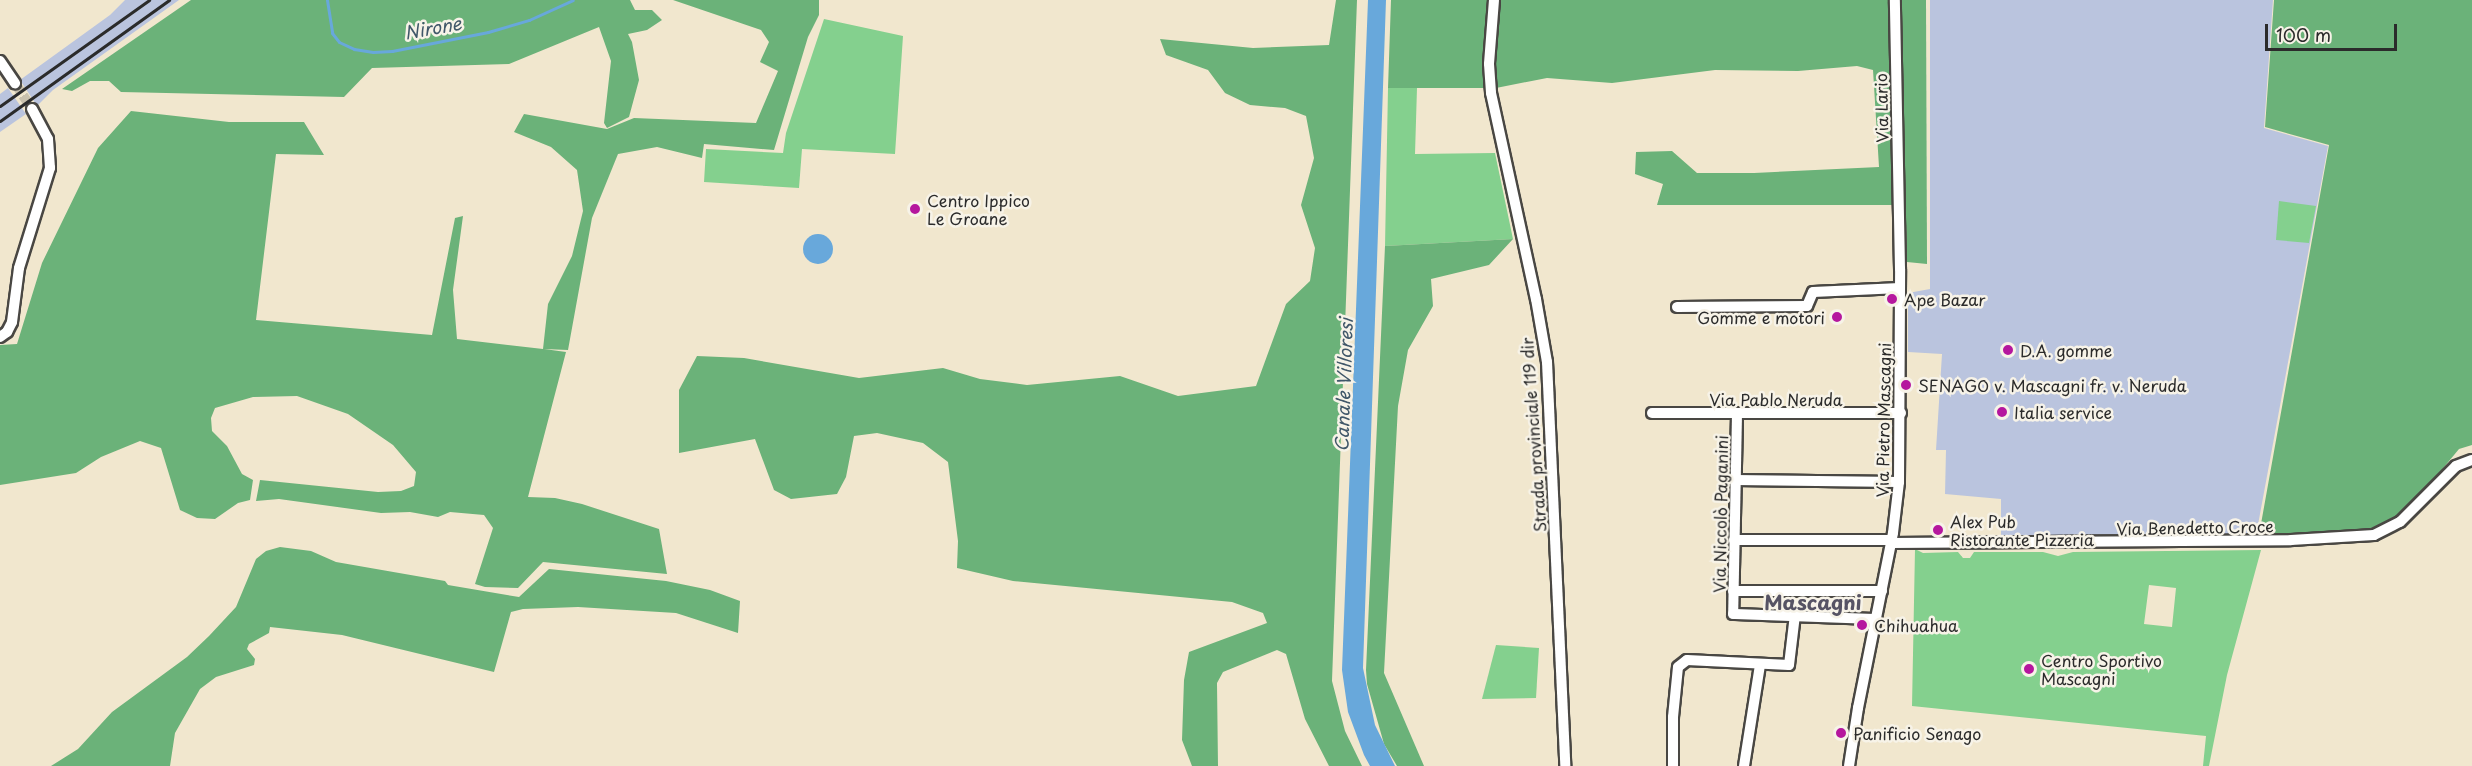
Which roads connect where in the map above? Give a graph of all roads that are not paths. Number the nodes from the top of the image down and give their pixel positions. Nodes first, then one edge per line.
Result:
1 (1494, 0) edge
2 (1895, 0) edge
3 (0, 61) edge
4 (15, 83) tunnel mouth
5 (32, 109) tunnel mouth
6 (1898, 215) joint
7 (1899, 288) junction
8 (1677, 307) dead end
9 (0, 337) edge
10 (1652, 413) dead end
11 (1901, 413) junction
12 (1737, 414) junction
13 (2472, 460) edge
14 (1735, 480) junction
15 (1899, 482) junction
16 (1734, 540) junction
17 (1891, 542) junction
18 (1733, 591) junction
19 (1882, 591) junction
20 (1795, 615) junction
21 (1876, 619) junction
22 (1760, 665) junction
23 (1565, 766) edge
24 (1673, 766) edge
25 (1744, 766) edge
26 (1849, 766) edge

1 - 23 street, Strada provinciale 119 dir
2 - 6 street, Via Lario
3 - 4 street
5 - 9 street
6 - 7 street, Via Pietro Mascagni
7 - 8 street
7 - 11 street, Via Pietro Mascagni
10 - 12 street, Via Pablo Neruda
11 - 12 street, Via Pablo Neruda
11 - 15 street, Via Pietro Mascagni
12 - 14 street, Via Niccolò Paganini
13 - 17 street, Via Benedetto Croce
14 - 15 street
14 - 16 street, Via Niccolò Paganini
15 - 17 street, Via Pietro Mascagni
16 - 17 street, Via Benedetto Croce
16 - 18 street, Via Niccolò Paganini
17 - 19 street, Via Pietro Mascagni
18 - 19 street
18 - 20 street, Via Niccolò Paganini
19 - 21 street, Via Pietro Mascagni
20 - 21 street
20 - 22 street
21 - 26 street, Via Pietro Mascagni
22 - 24 street
22 - 25 street

